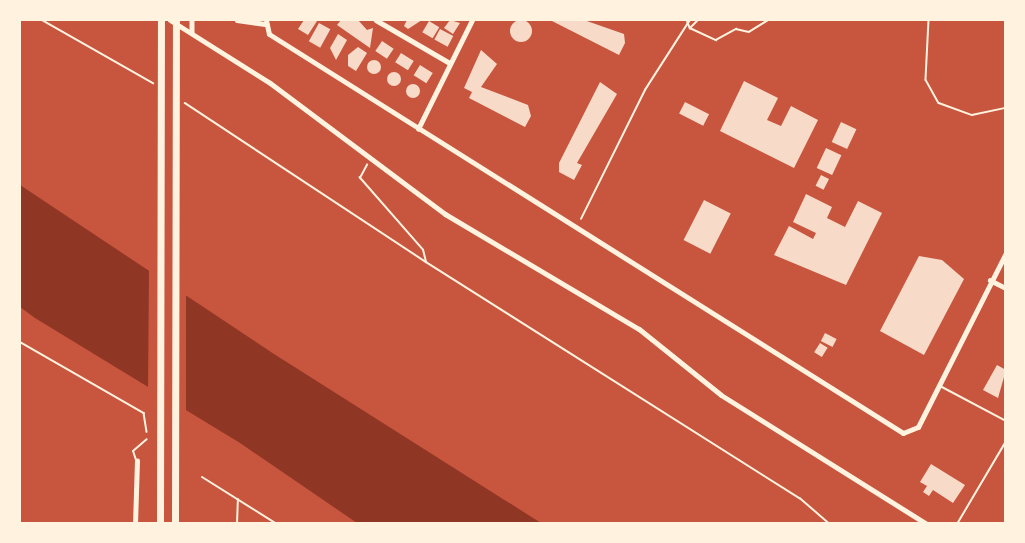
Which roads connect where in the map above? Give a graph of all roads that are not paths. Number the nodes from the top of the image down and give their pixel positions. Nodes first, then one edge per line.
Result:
1 (161, 20) edge
2 (170, 20) edge
3 (176, 20) edge
4 (192, 20) edge
5 (237, 20) edge
6 (376, 20) edge
7 (472, 20) edge
8 (265, 22) edge
9 (192, 32) junction
10 (450, 63) junction
11 (418, 129) junction
12 (1005, 253) edge
13 (990, 280) junction
14 (1005, 288) edge
15 (940, 386) junction
16 (1005, 421) edge
17 (147, 439) road end
18 (1005, 441) edge
19 (137, 461) joint
20 (202, 477) dead end
21 (238, 499) junction
22 (959, 523) edge
23 (135, 524) edge
24 (160, 524) edge
25 (175, 524) edge
26 (237, 524) edge
27 (277, 524) edge
28 (927, 524) edge

1 - 24 highway
2 - 9 street
3 - 25 highway
4 - 9 street
5 - 8 street
6 - 10 street
7 - 10 street
8 - 11 street
9 - 28 street
10 - 11 street
11 - 15 street
12 - 13 street
13 - 14 street
13 - 15 street
15 - 16 lane
17 - 19 lane
18 - 22 lane
19 - 23 street
20 - 21 lane
21 - 26 lane
21 - 27 lane

